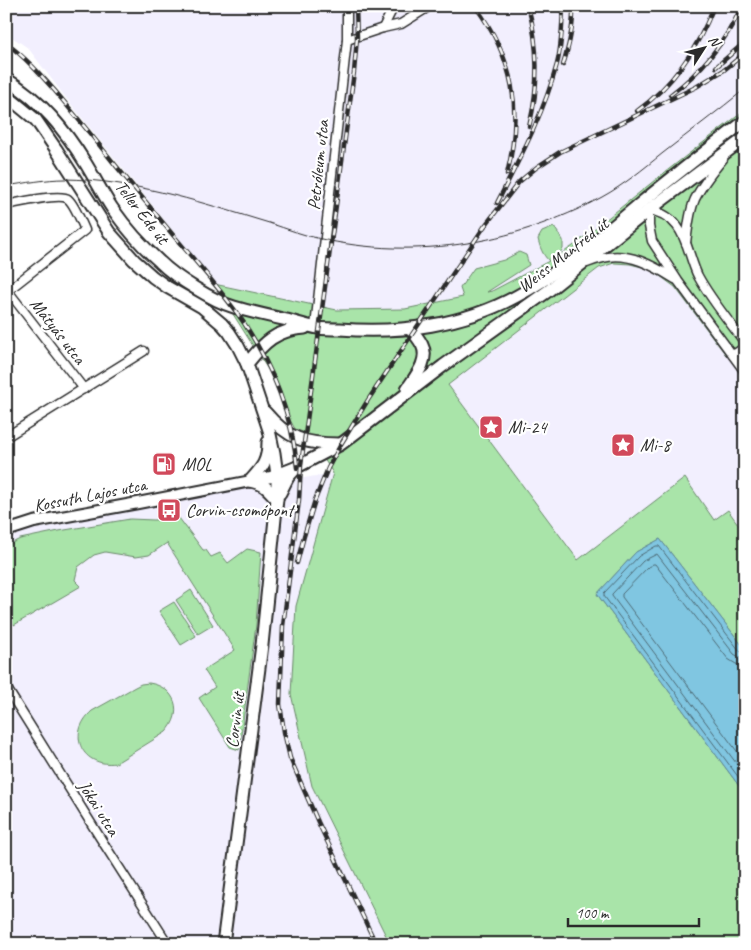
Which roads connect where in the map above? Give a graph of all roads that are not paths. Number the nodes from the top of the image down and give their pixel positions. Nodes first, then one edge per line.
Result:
1 (347, 6) edge
2 (394, 6) edge
3 (430, 6) edge
4 (383, 28) junction
5 (347, 40) junction
6 (6, 79) edge
7 (6, 96) edge
8 (745, 121) edge
9 (745, 138) edge
10 (730, 150) junction
11 (660, 187) junction
12 (6, 205) edge
13 (649, 210) junction
14 (630, 212) junction
15 (686, 245) junction
16 (581, 265) junction
17 (678, 280) junction
18 (7, 292) edge
19 (315, 327) junction
20 (410, 329) junction
21 (745, 343) edge
22 (745, 347) edge
23 (144, 351) dead end
24 (733, 355) junction
25 (246, 364) junction
26 (745, 372) edge
27 (84, 388) junction
28 (402, 396) junction
29 (262, 409) junction
30 (269, 430) junction
31 (6, 437) edge
32 (340, 444) junction
33 (297, 467) junction
34 (277, 475) junction
35 (250, 481) junction
36 (277, 499) junction
37 (6, 531) edge
38 (6, 687) edge
39 (168, 944) edge
40 (223, 944) edge

1 - 5 street, Petróleum utca
2 - 4 street
3 - 4 street
4 - 5 street
5 - 19 street, Petróleum utca
6 - 19 main road, Teller Ede út
7 - 25 main road, Teller Ede út
8 - 11 main road, Weiss Manfréd út
9 - 10 main road, Weiss Manfréd út
10 - 13 main road, Weiss Manfréd út
10 - 15 street
11 - 13 street
11 - 14 main road, Weiss Manfréd út
12 - 18 street
13 - 14 street
13 - 15 street
13 - 16 main road, Weiss Manfréd út
13 - 17 street
14 - 20 main road, Weiss Manfréd út
15 - 21 street
16 - 17 street
16 - 28 main road, Weiss Manfréd út
17 - 24 street
18 - 27 street, Mátyás utca
19 - 20 main road, Weiss Manfréd út
19 - 25 main road
20 - 28 main road, Weiss Manfréd út
22 - 24 street
23 - 27 street
24 - 26 street
25 - 29 main road
27 - 31 street
28 - 32 main road, Weiss Manfréd út
29 - 30 main road
29 - 32 main road
30 - 34 main road, Corvin út
30 - 35 main road
32 - 33 main road, Weiss Manfréd út
33 - 34 street, Kossuth Lajos utca
33 - 36 main road
34 - 35 street, Kossuth Lajos utca
34 - 36 main road, Corvin út
35 - 36 main road
35 - 37 street, Kossuth Lajos utca
36 - 40 main road, Corvin út
38 - 39 street, Jókai utca

